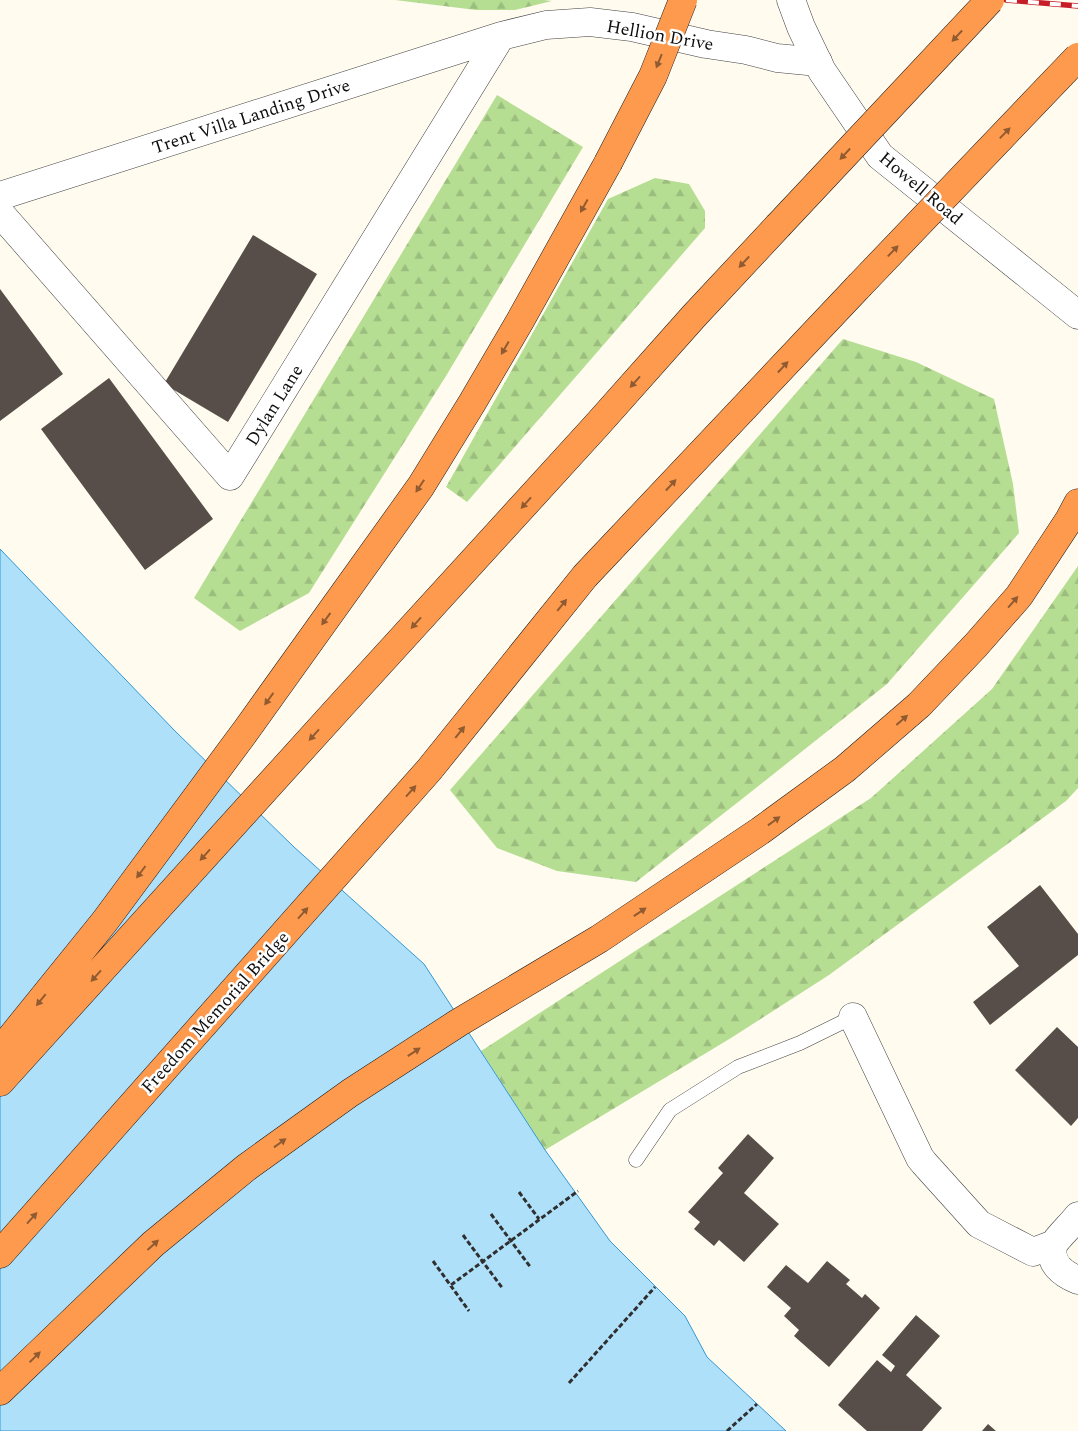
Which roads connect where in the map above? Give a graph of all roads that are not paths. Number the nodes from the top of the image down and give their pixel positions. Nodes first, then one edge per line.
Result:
1 (683, 0) edge
2 (791, 0) edge
3 (990, 0) edge
4 (501, 36) junction
5 (1078, 57) edge
6 (818, 62) junction
7 (0, 196) edge
8 (0, 213) edge
9 (1078, 315) edge
10 (1078, 503) edge
11 (853, 1017) joint
12 (0, 1051) edge
13 (0, 1082) edge
14 (636, 1160) dead end
15 (1078, 1216) edge
16 (1054, 1244) junction
17 (0, 1254) edge
18 (1078, 1280) edge
19 (0, 1391) edge

1 -> 12 highway, bridge
2 - 6 street, Howell Road
3 -> 13 highway, bridge
4 - 6 street, Hellion Drive
4 - 7 street, Trent Villa Landing Drive
4 - 8 street, Dylan Lane
17 -> 5 highway, Freedom Memorial Bridge, bridge
6 - 9 street, Howell Road
19 -> 10 highway
11 - 14 lane
11 - 16 street
15 - 16 street
16 - 18 street

